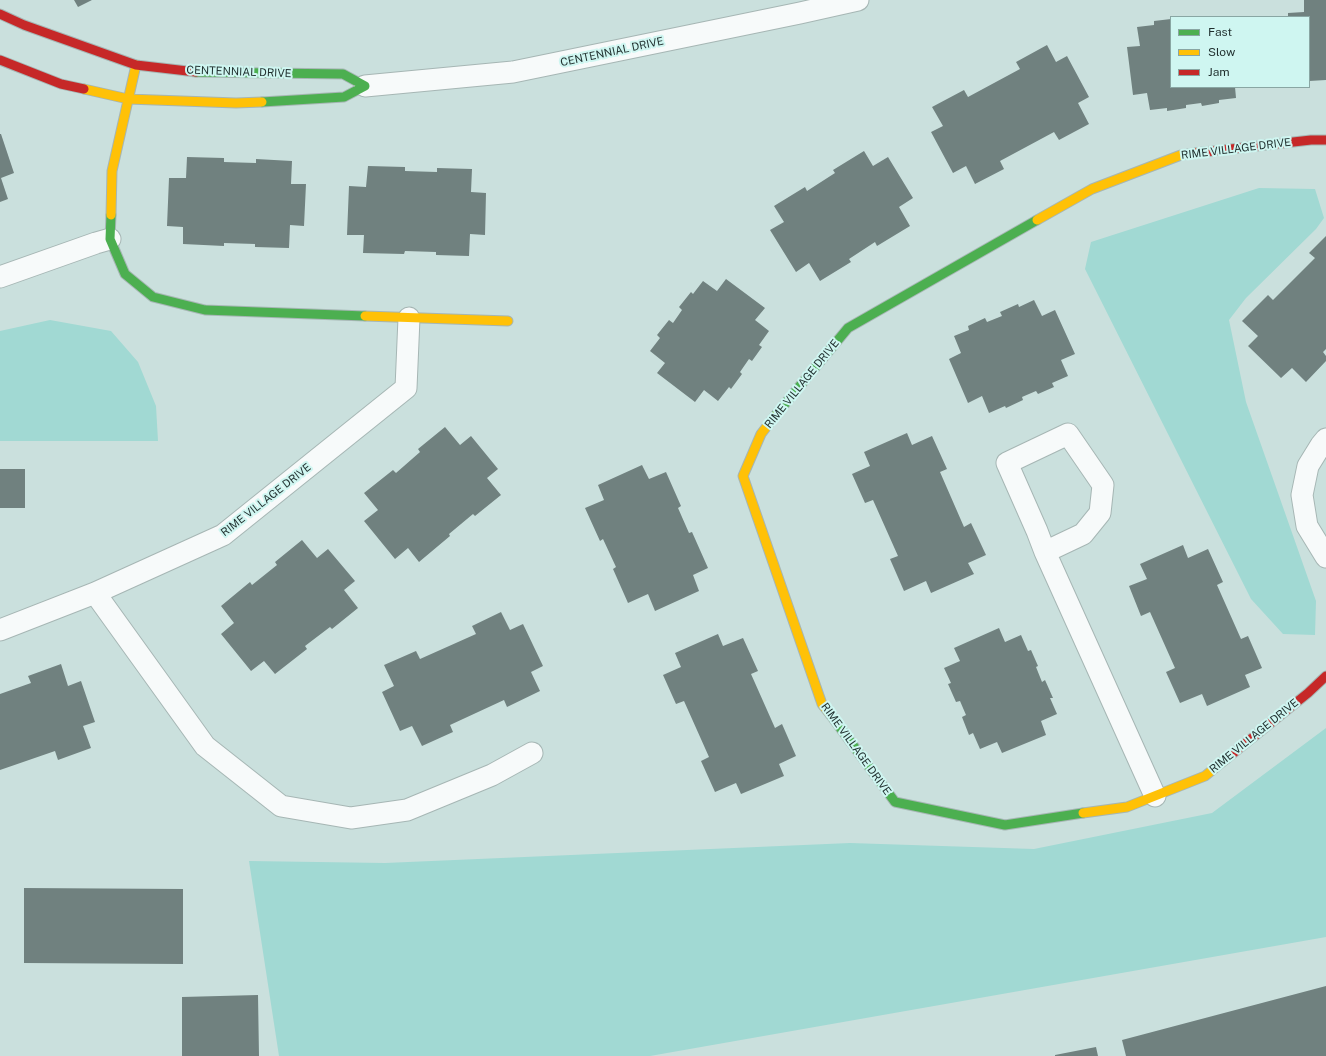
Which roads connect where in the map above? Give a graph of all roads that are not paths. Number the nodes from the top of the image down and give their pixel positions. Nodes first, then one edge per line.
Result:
1 (858, 0) edge
2 (0, 14) edge
3 (0, 60) edge
4 (136, 65) junction
5 (365, 86) junction
6 (128, 99) junction
7 (1326, 140) edge
8 (110, 239) junction
9 (0, 277) edge
10 (409, 318) junction
11 (508, 321) dead end
12 (1326, 440) edge
13 (1045, 552) junction
14 (1326, 557) edge
15 (95, 593) junction
16 (0, 630) edge
17 (1326, 676) edge
18 (532, 753) dead end
19 (1155, 796) junction

1 - 5 street, CENTENNIAL DRIVE
2 - 4 street, CENTENNIAL DRIVE
3 - 6 street, CENTENNIAL DRIVE
4 - 5 street, CENTENNIAL DRIVE
4 - 6 street
5 - 6 street, CENTENNIAL DRIVE
6 - 8 street
7 - 19 street, RIME VILLAGE DRIVE
8 - 9 street
8 - 10 street
10 - 11 street
10 - 15 street, RIME VILLAGE DRIVE
12 - 14 street
13 - 13 street
13 - 19 street
15 - 16 street, RIME VILLAGE DRIVE
15 - 18 street
17 - 19 street, RIME VILLAGE DRIVE

